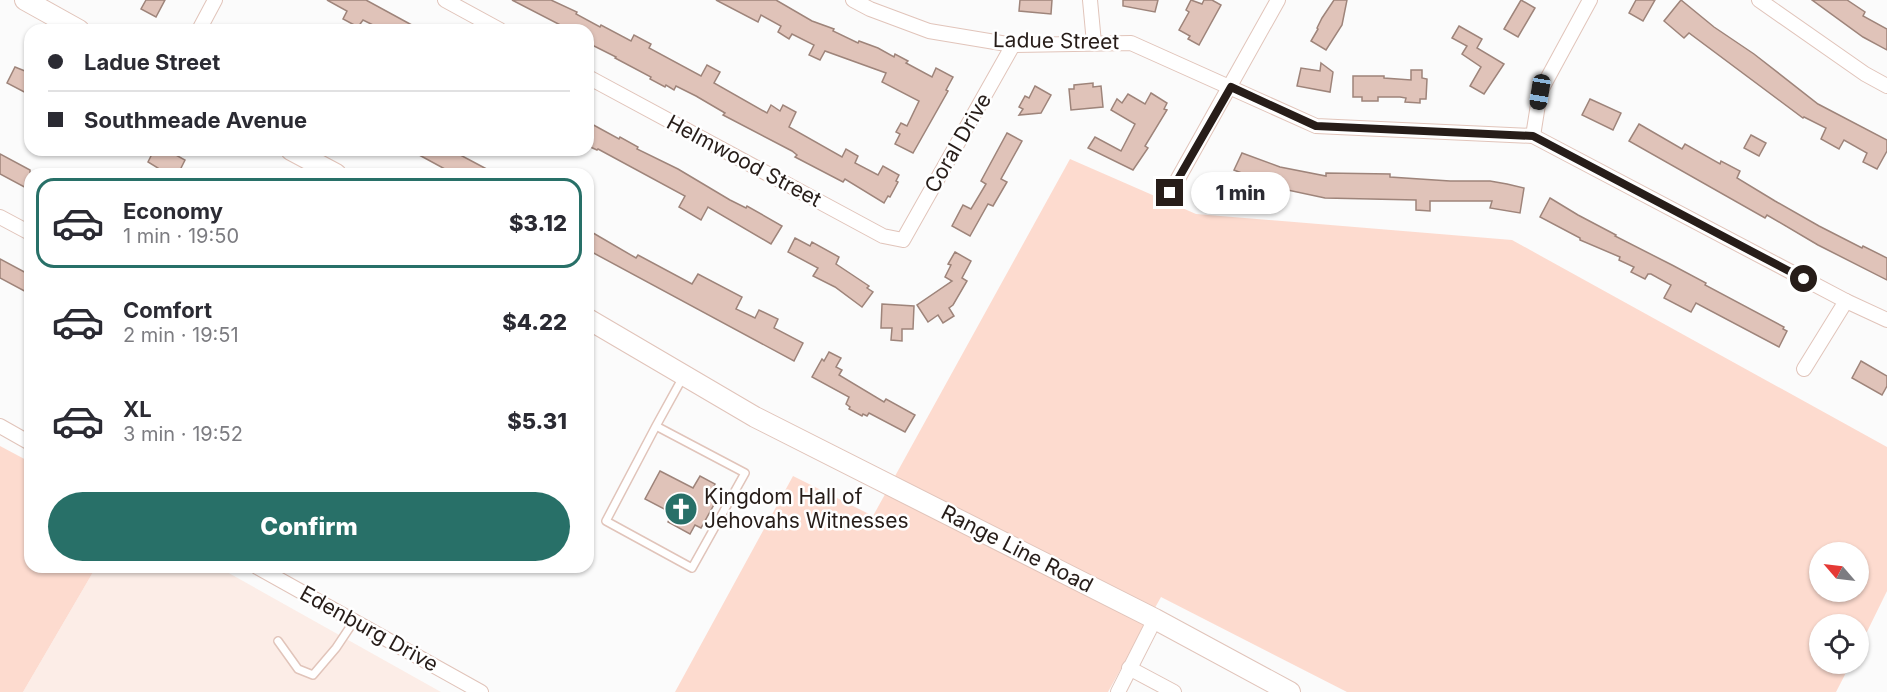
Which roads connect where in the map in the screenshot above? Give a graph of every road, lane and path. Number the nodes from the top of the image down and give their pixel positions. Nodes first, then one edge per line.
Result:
1 (25, 0) edge
2 (215, 0) edge
3 (445, 0) edge
4 (853, 0) edge
5 (1090, 0) edge
6 (1278, 0) edge
7 (1590, 0) edge
8 (1759, 0) edge
9 (68, 24) edge
10 (201, 24) edge
11 (489, 24) edge
12 (1094, 43) junction
13 (1013, 45) junction
14 (594, 80) edge
15 (1887, 86) edge
16 (1231, 87) junction
17 (1533, 136) junction
18 (302, 156) edge
19 (325, 168) edge
20 (1170, 193) dead end
21 (0, 217) edge
22 (24, 230) edge
23 (903, 240) joint
24 (1846, 301) junction
25 (1887, 320) edge
26 (594, 322) edge
27 (1804, 369) dead end
28 (684, 375) junction
29 (0, 426) edge
30 (656, 426) junction
31 (24, 440) edge
32 (268, 573) edge
33 (1155, 619) junction
34 (354, 621) junction
35 (278, 641) dead end
36 (1129, 668) junction
37 (481, 692) edge
38 (1118, 692) edge
39 (1174, 692) edge
40 (1290, 692) edge

1 - 9 main road
2 - 10 street
3 - 11 street
4 - 13 street, Ladue Street
5 - 12 street
6 - 16 street
7 - 17 street
8 - 15 street
12 - 13 street, Ladue Street
12 - 16 street, Ladue Street
13 - 23 street, Coral Drive
14 - 23 street, Helmwood Street
16 - 17 street, Ladue Street
16 - 20 street
17 - 24 street, Ladue Street
18 - 19 main road
21 - 22 street
24 - 25 street, Ladue Street
24 - 27 street
26 - 28 main road, Range Line Road
28 - 30 lane
28 - 33 main road, Range Line Road
29 - 31 street
30 - 30 lane
32 - 34 street, Edenburg Drive
33 - 36 street
33 - 40 main road, Range Line Road
34 - 35 lane
34 - 37 street, Edenburg Drive
36 - 38 street
36 - 39 street

